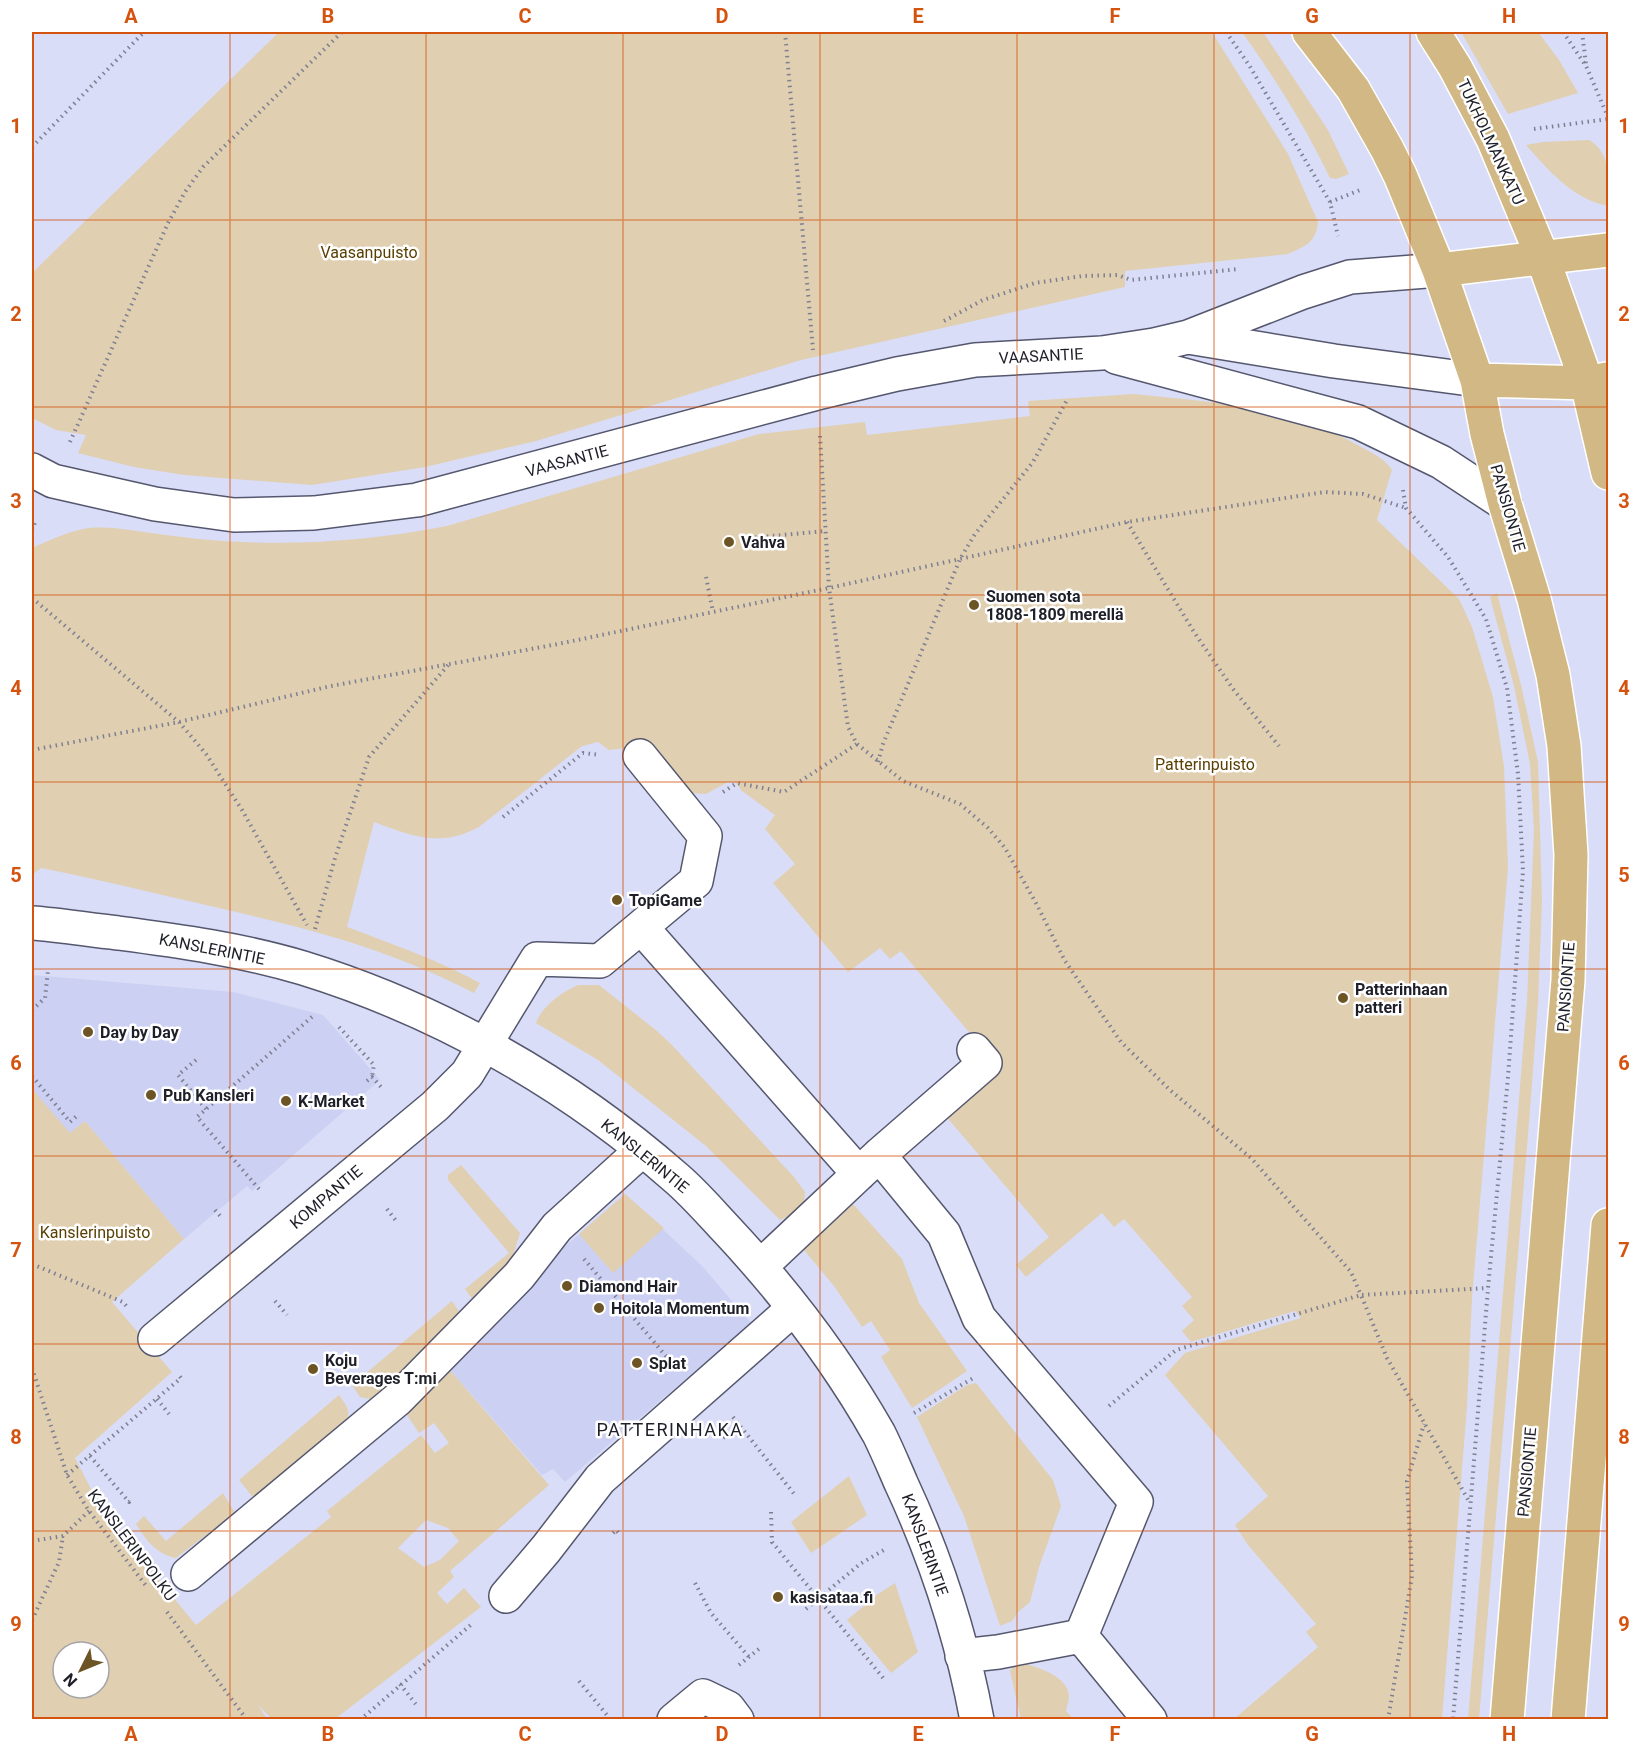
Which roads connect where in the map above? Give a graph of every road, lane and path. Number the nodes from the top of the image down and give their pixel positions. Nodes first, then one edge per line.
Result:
1 (144, 32) edge
2 (342, 32) edge
3 (785, 32) edge
4 (1226, 32) edge
5 (1309, 32) edge
6 (1433, 32) edge
7 (1563, 32) edge
8 (1582, 32) edge
9 (1586, 66) junction
10 (1608, 118) edge
11 (1530, 129) dead end
12 (32, 147) edge
13 (1330, 202) dead end
14 (1608, 250) edge
15 (1542, 256) junction
16 (1251, 268) dead end
17 (1439, 270) junction
18 (939, 324) dead end
19 (1188, 338) junction
20 (1095, 354) junction
21 (814, 356) dead end
22 (1477, 380) junction
23 (1598, 381) edge
24 (820, 427) dead end
25 (70, 443) dead end
26 (32, 470) edge
27 (1608, 473) edge
28 (1505, 504) junction
29 (1127, 522) junction
30 (826, 531) junction
31 (749, 537) dead end
32 (960, 559) junction
33 (706, 577) dead end
34 (829, 588) junction
35 (32, 598) edge
36 (713, 612) junction
37 (449, 664) junction
38 (179, 722) junction
39 (857, 744) junction
40 (1279, 746) dead end
41 (32, 750) edge
42 (640, 756) joint
43 (878, 762) junction
44 (503, 817) dead end
45 (689, 817) junction
46 (32, 923) edge
47 (641, 927) junction
48 (48, 970) dead end
49 (32, 1010) edge
50 (320, 1011) dead end
51 (337, 1025) dead end
52 (485, 1044) junction
53 (974, 1050) dead end
54 (196, 1060) dead end
55 (32, 1076) edge
56 (372, 1077) junction
57 (367, 1082) dead end
58 (381, 1087) dead end
59 (206, 1109) junction
60 (79, 1114) dead end
61 (642, 1150) junction
62 (869, 1165) junction
63 (259, 1189) dead end
64 (387, 1209) dead end
65 (215, 1210) dead end
66 (222, 1218) dead end
67 (397, 1222) dead end
68 (1608, 1225) edge
69 (556, 1227) junction
70 (32, 1264) edge
71 (761, 1266) junction
72 (1488, 1288) junction
73 (1361, 1295) junction
74 (275, 1301) dead end
75 (794, 1308) junction
76 (287, 1315) dead end
77 (155, 1339) junction
78 (1009, 1356) junction
79 (674, 1365) dead end
80 (32, 1368) edge
81 (706, 1384) junction
82 (157, 1399) junction
83 (169, 1414) dead end
84 (909, 1416) dead end
85 (1425, 1423) junction
86 (739, 1425) junction
87 (1077, 1432) junction
88 (723, 1438) dead end
89 (90, 1456) junction
90 (67, 1476) junction
91 (795, 1495) dead end
92 (131, 1500) dead end
93 (1471, 1504) junction
94 (88, 1511) junction
95 (771, 1512) dead end
96 (616, 1530) dead end
97 (63, 1536) junction
98 (621, 1536) dead end
99 (32, 1541) edge
100 (890, 1546) dead end
101 (188, 1574) dead end
102 (695, 1583) dead end
103 (152, 1593) dead end
104 (506, 1596) joint
105 (818, 1598) junction
106 (806, 1609) dead end
107 (165, 1610) dead end
108 (32, 1620) edge
109 (1081, 1636) junction
110 (962, 1656) junction
111 (749, 1657) dead end
112 (884, 1679) dead end
113 (579, 1681) dead end
114 (400, 1684) junction
115 (418, 1707) dead end
116 (247, 1719) edge
117 (360, 1719) edge
118 (611, 1719) edge
119 (674, 1719) edge
120 (737, 1719) edge
121 (976, 1719) edge
122 (1150, 1719) edge
123 (1388, 1719) edge
124 (1453, 1719) edge
125 (1507, 1719) edge
126 (1568, 1719) edge

1 - 12 path
2 - 25 path
3 - 21 path
4 - 13 path
5 - 17 main road
6 - 15 main road, TUKHOLMANKATU
7 - 9 path
8 - 9 path
9 - 10 path
10 - 11 path
14 - 15 main road
15 - 17 main road
15 - 23 main road
16 - 18 path
17 - 19 street, VAASANTIE
17 - 22 main road, PANSIONTIE
19 - 20 street, VAASANTIE
19 - 22 street, VAASANTIE
20 - 26 street, VAASANTIE
20 - 28 street, VAASANTIE
20 - 32 path
22 - 23 main road
22 - 28 main road, PANSIONTIE
23 - 27 main road
24 - 30 path
28 - 125 main road, PANSIONTIE
29 - 32 path
29 - 40 path
29 - 72 path
30 - 31 path
30 - 34 path
32 - 34 path
32 - 43 path
33 - 36 path
34 - 36 path
34 - 39 path
35 - 38 path
36 - 37 path
37 - 38 path
37 - 38 path
38 - 41 path
39 - 43 path
39 - 45 path
42 - 44 path
42 - 45 street
43 - 73 path
45 - 47 street
46 - 52 street, KANSLERINTIE
47 - 52 street, KOMPANTIE
47 - 62 street
48 - 49 path
50 - 59 path
51 - 56 path
52 - 61 street, KANSLERINTIE
52 - 77 street, KOMPANTIE
53 - 62 street
54 - 59 path
55 - 60 path
56 - 57 path
56 - 58 path
59 - 63 path
61 - 69 street
61 - 71 street, KANSLERINTIE
62 - 71 street
62 - 78 street
64 - 67 path
65 - 66 path
68 - 126 main road
69 - 79 path
69 - 101 street
70 - 77 path
71 - 75 street, KANSLERINTIE
72 - 73 path
72 - 93 path
73 - 85 path
73 - 87 path
74 - 76 path
75 - 81 street
75 - 110 street, KANSLERINTIE
77 - 82 path
78 - 84 path
78 - 87 street
80 - 90 path, KANSLERINPOLKU
81 - 86 path
81 - 104 street
82 - 83 path
82 - 89 path
85 - 93 path
85 - 123 path
86 - 88 path
86 - 91 path
87 - 109 street
89 - 90 path
89 - 92 path
90 - 94 path, KANSLERINPOLKU
93 - 124 path
94 - 97 path
94 - 103 path, KANSLERINPOLKU
95 - 105 path
96 - 98 path
97 - 99 path
97 - 108 path
100 - 105 path
102 - 111 path
104 - 114 path
105 - 106 path
105 - 112 path
107 - 116 path, KANSLERINPOLKU
109 - 110 street
109 - 122 street
110 - 121 street, KANSLERINTIE
113 - 118 path
114 - 115 path
114 - 117 path
119 - 120 street

